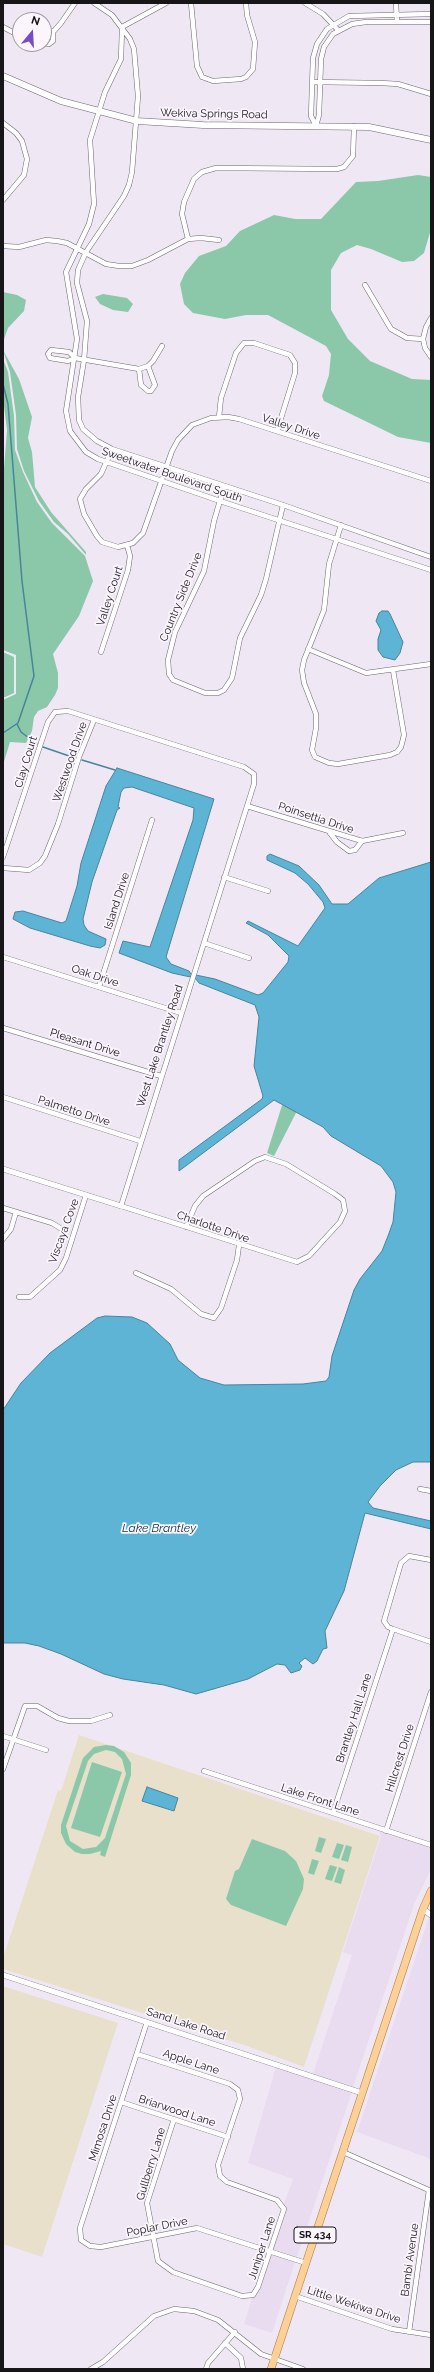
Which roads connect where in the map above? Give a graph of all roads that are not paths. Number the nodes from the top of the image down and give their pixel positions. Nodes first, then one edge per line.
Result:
1 (75, 3) edge
2 (94, 3) edge
3 (166, 3) edge
4 (191, 3) edge
5 (246, 3) edge
6 (305, 3) edge
7 (396, 3) edge
8 (397, 14) junction
9 (431, 14) edge
10 (397, 22) junction
11 (431, 22) edge
12 (334, 24) junction
13 (3, 27) edge
14 (122, 27) junction
15 (338, 30) junction
16 (53, 31) joint
17 (12, 32) edge
18 (52, 42) edge
19 (3, 76) edge
20 (313, 82) junction
21 (321, 82) junction
22 (431, 94) edge
23 (98, 113) junction
24 (137, 121) junction
25 (3, 124) edge
26 (316, 126) junction
27 (354, 126) junction
28 (431, 140) edge
29 (3, 200) edge
30 (188, 239) junction
31 (219, 240) dead end
32 (3, 246) edge
33 (76, 248) junction
34 (86, 252) junction
35 (365, 284) dead end
36 (431, 318) edge
37 (424, 339) junction
38 (162, 346) dead end
39 (431, 357) edge
40 (75, 358) junction
41 (84, 360) junction
42 (148, 366) junction
43 (139, 369) junction
44 (219, 417) junction
45 (277, 431) junction
46 (112, 449) junction
47 (106, 462) junction
48 (167, 467) junction
49 (162, 481) junction
50 (431, 481) edge
51 (224, 487) junction
52 (220, 501) junction
53 (283, 505) junction
54 (279, 521) junction
55 (341, 525) junction
56 (336, 540) junction
57 (127, 545) junction
58 (431, 557) edge
59 (431, 570) edge
60 (308, 648) junction
61 (101, 652) dead end
62 (431, 664) edge
63 (393, 670) junction
64 (94, 720) junction
65 (254, 774) joint
66 (247, 806) junction
67 (152, 820) dead end
68 (329, 832) junction
69 (403, 833) dead end
70 (362, 841) junction
71 (3, 857) edge
72 (3, 868) edge
73 (224, 878) junction
74 (268, 891) dead end
75 (204, 943) junction
76 (3, 956) edge
77 (249, 958) dead end
78 (99, 987) junction
79 (181, 1013) junction
80 (3, 1028) edge
81 (161, 1076) junction
82 (3, 1097) edge
83 (140, 1141) junction
84 (3, 1169) edge
85 (86, 1195) junction
86 (121, 1206) junction
87 (3, 1208) edge
88 (16, 1212) junction
89 (186, 1227) junction
90 (60, 1228) dead end
91 (3, 1239) edge
92 (239, 1245) junction
93 (136, 1273) dead end
94 (18, 1297) dead end
95 (420, 1489) dead end
96 (431, 1491) edge
97 (431, 1560) edge
98 (392, 1629) junction
99 (431, 1642) edge
100 (431, 1692) edge
101 (110, 1715) dead end
102 (3, 1736) edge
103 (13, 1740) junction
104 (46, 1750) dead end
105 (3, 1769) edge
106 (204, 1771) dead end
107 (332, 1813) junction
108 (386, 1831) junction
109 (431, 1845) edge
110 (431, 1891) edge
111 (423, 1909) junction
112 (431, 1910) edge
113 (431, 1915) edge
114 (3, 1975) edge
115 (147, 2022) junction
116 (137, 2054) junction
117 (362, 2093) junction
118 (121, 2102) junction
119 (174, 2120) junction
120 (228, 2137) junction
121 (343, 2152) junction
122 (430, 2191) edge
123 (152, 2237) junction
124 (81, 2240) joint
125 (270, 2251) junction
126 (306, 2263) junction
127 (253, 2295) joint
128 (295, 2296) junction
129 (235, 2332) junction
130 (409, 2332) junction
131 (431, 2335) edge
132 (225, 2343) junction
133 (274, 2360) junction
134 (91, 2369) edge
135 (206, 2369) edge
136 (243, 2369) edge
137 (271, 2369) edge
138 (303, 2369) edge

1 - 16 street
2 - 14 street, Sweetwater Boulevard South
3 - 14 street
4 - 5 street
6 - 12 street
7 - 8 street
8 - 9 street
8 - 10 street
8 - 12 street
10 - 11 street
10 - 15 street
12 - 15 street
12 - 20 street
13 - 17 street
14 - 23 street, Sweetwater Boulevard South
14 - 24 street, Sweetwater Boulevard South
15 - 21 street
16 - 18 street
19 - 23 main road, Wekiva Springs Road
20 - 21 street
20 - 26 street
21 - 22 street
21 - 26 street
23 - 24 main road, Wekiva Springs Road
23 - 33 street, Sweetwater Boulevard South
24 - 26 main road, Wekiva Springs Road
24 - 34 street, Sweetwater Boulevard South
25 - 29 street
26 - 27 main road, Wekiva Springs Road
27 - 28 main road, Wekiva Springs Road
27 - 30 street
30 - 31 street
30 - 34 street
32 - 33 street
33 - 34 street
33 - 40 street, Sweetwater Boulevard South
34 - 41 street, Sweetwater Boulevard South
35 - 37 street
36 - 37 street
37 - 39 street
38 - 42 street
40 - 40 street
40 - 41 street
40 - 47 street, Sweetwater Boulevard South
41 - 43 street
41 - 46 street, Sweetwater Boulevard South
42 - 43 street
42 - 43 street
44 - 45 street, Valley Drive
44 - 45 street
44 - 48 street, Valley Drive
45 - 50 street, Valley Drive
46 - 47 street
46 - 48 street, Sweetwater Boulevard South
47 - 49 street, Sweetwater Boulevard South
47 - 57 street
48 - 49 street, Valley Drive
48 - 51 street, Sweetwater Boulevard South
49 - 52 street, Sweetwater Boulevard South
49 - 57 street
51 - 52 street, Country Side Drive
51 - 53 street, Sweetwater Boulevard South
52 - 54 street, Sweetwater Boulevard South
52 - 54 street, Country Side Drive
53 - 54 street, Country Side Drive
53 - 55 street, Sweetwater Boulevard South
54 - 56 street, Sweetwater Boulevard South
55 - 56 street
55 - 58 street, Sweetwater Boulevard South
56 - 59 street, Sweetwater Boulevard South
56 - 60 street
57 - 61 street, Valley Court
60 - 63 street
60 - 63 street
62 - 63 street
64 - 65 street, Westwood Drive
64 - 71 street, Clay Court
64 - 72 street, Westwood Drive
65 - 66 street, West Lake Brantley Road
66 - 68 street, Poinsettia Drive
66 - 73 street, West Lake Brantley Road
67 - 78 street, Island Drive
68 - 70 street, Poinsettia Drive
68 - 70 street
69 - 70 street, Poinsettia Drive
73 - 74 street
73 - 75 street, West Lake Brantley Road
75 - 77 street
75 - 79 street, West Lake Brantley Road
76 - 78 street, Oak Drive
78 - 79 street, Oak Drive
79 - 81 street, West Lake Brantley Road
80 - 81 street, Pleasant Drive
81 - 83 street, West Lake Brantley Road
82 - 83 street, Palmetto Drive
83 - 86 street, West Lake Brantley Road
84 - 85 street
85 - 86 street
85 - 94 street, Viscaya Cove
86 - 89 street, Charlotte Drive
87 - 88 street
88 - 90 street
88 - 91 street
89 - 92 street, Charlotte Drive
89 - 92 street, Charlotte Drive
92 - 93 street
95 - 96 street
97 - 98 street
98 - 99 street
98 - 107 street, Brantley Hall Lane
100 - 108 street, Hillcrest Drive
101 - 103 street
102 - 103 street
103 - 104 street
103 - 105 street
106 - 107 street, Lake Front Lane
107 - 108 street, Lake Front Lane
108 - 109 street, Lake Front Lane
110 - 111 main road, SR 434
111 - 112 street
111 - 113 street
111 - 117 main road, SR 434
114 - 115 street, Sand Lake Road
115 - 116 street, Mimosa Drive
115 - 117 street, Sand Lake Road
116 - 118 street, Mimosa Drive
116 - 120 street, Apple Lane
117 - 121 main road, SR 434
118 - 119 street, Briarwood Lane
118 - 124 street, Mimosa Drive
119 - 120 street, Briarwood Lane
119 - 123 street, Gullberry Lane
120 - 125 street, Juniper Lane
121 - 122 street
121 - 126 main road, SR 434
122 - 130 street, Bambi Avenue
123 - 124 street, Poplar Drive
123 - 125 street, Poplar Drive
123 - 127 street, Gullberry Lane
125 - 126 street, Poplar Drive
125 - 127 street, Juniper Lane
126 - 128 main road, SR 434
128 - 130 street, Little Wekiwa Drive
128 - 133 main road, SR 434
129 - 132 street
129 - 133 street
129 - 134 street
130 - 131 street, Little Wekiwa Drive
132 - 135 street
132 - 136 street
133 - 137 main road, SR 434
133 - 138 street

